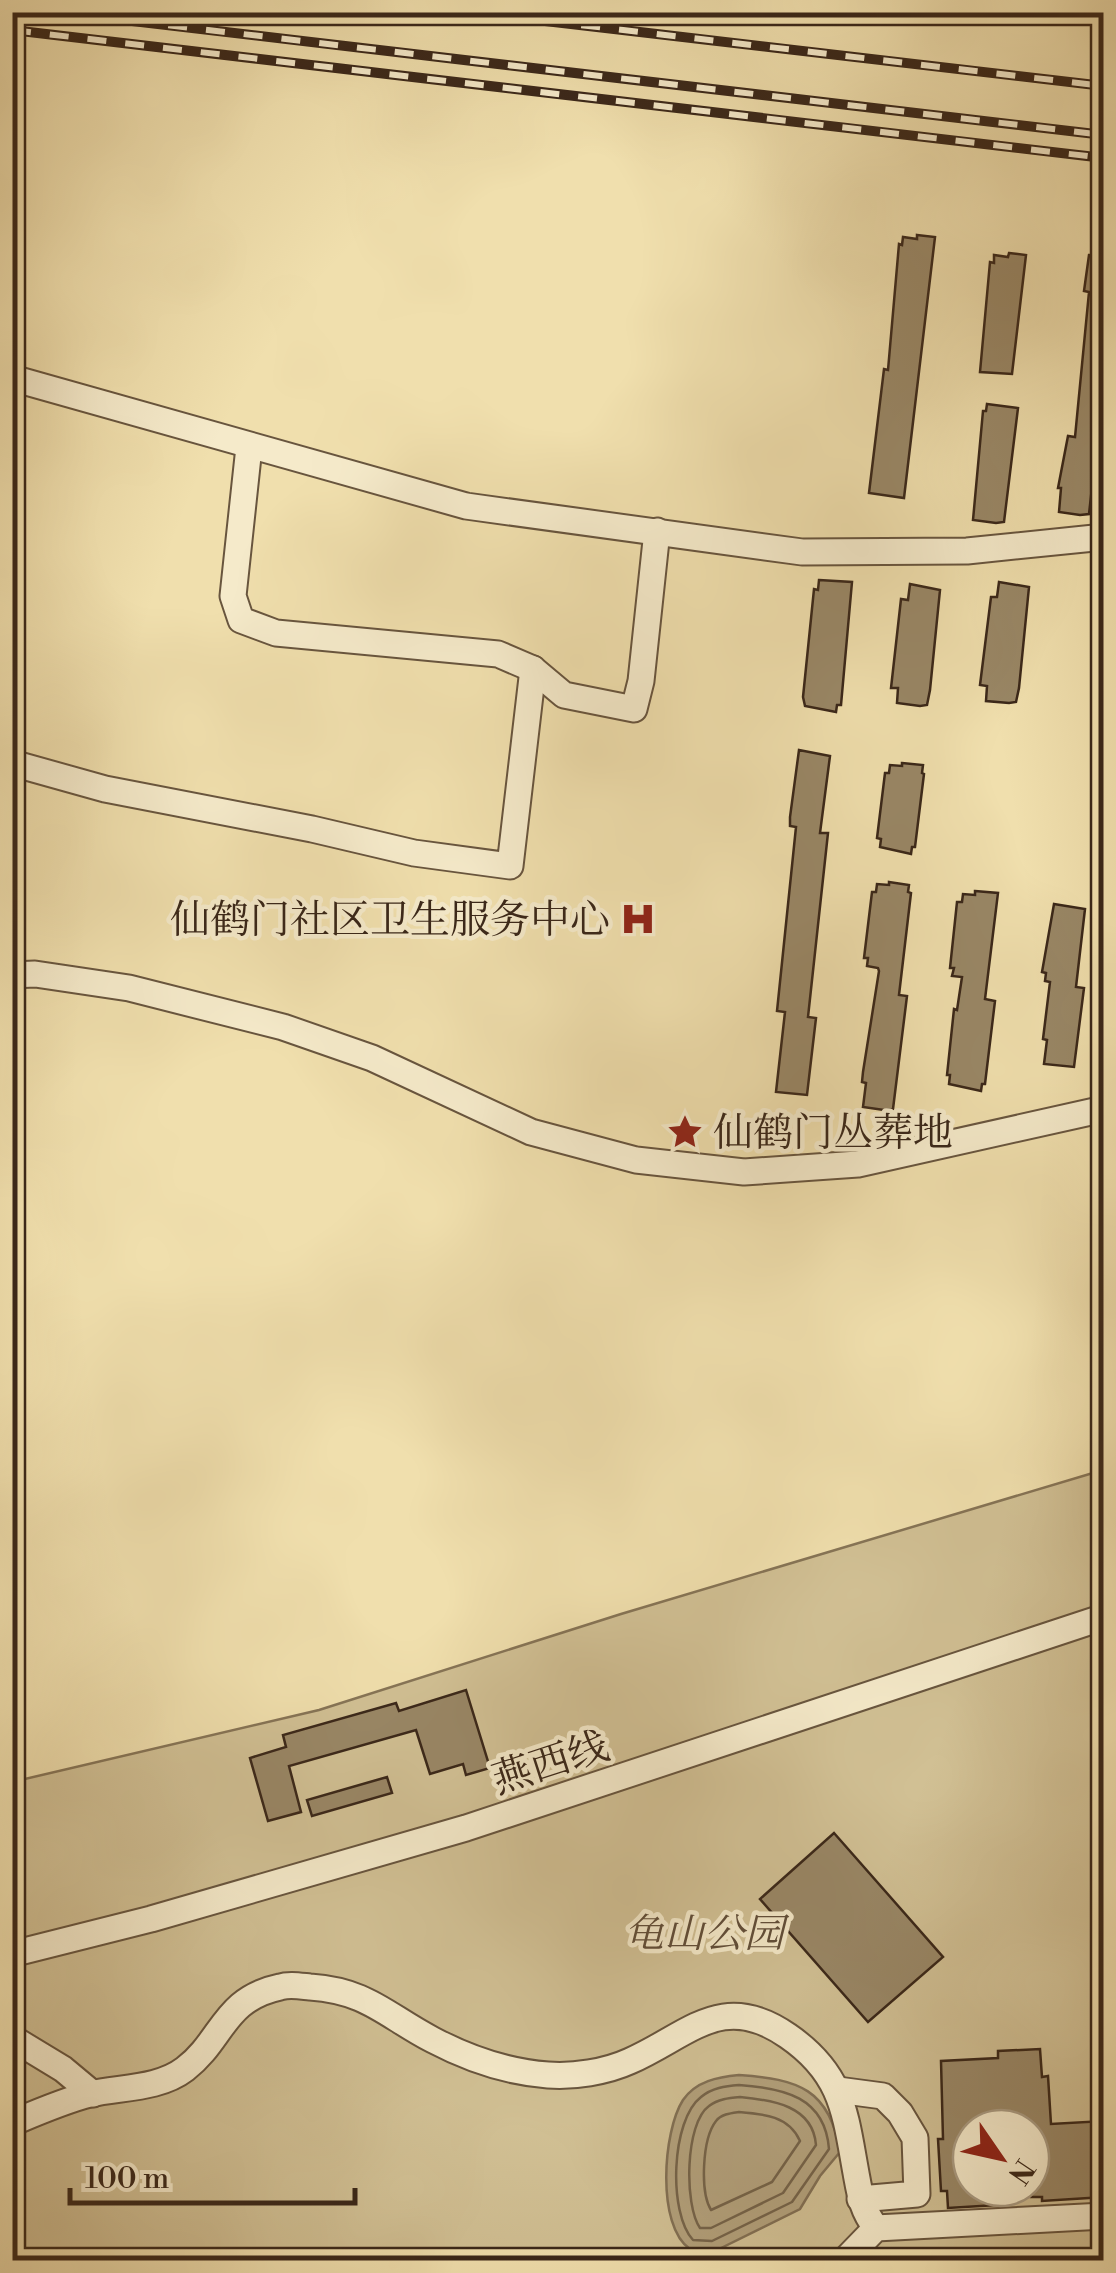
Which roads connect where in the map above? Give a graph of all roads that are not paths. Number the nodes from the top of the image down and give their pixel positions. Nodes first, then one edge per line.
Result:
1 (12, 378) edge
2 (249, 447) junction
3 (657, 531) junction
4 (1104, 537) edge
5 (533, 669) junction
6 (12, 763) edge
7 (12, 975) edge
8 (1104, 1109) edge
9 (1104, 1617) edge
10 (12, 1954) edge
11 (12, 2038) edge
12 (838, 2090) junction
13 (93, 2094) junction
14 (12, 2124) edge
15 (860, 2199) junction
16 (1104, 2216) edge
17 (876, 2228) junction
18 (845, 2260) edge

1 - 2 street
2 - 3 street
2 - 5 street
3 - 4 street
3 - 5 street
5 - 6 street
7 - 8 street
9 - 10 street, 燕西线
11 - 13 street
12 - 13 street
12 - 15 street
12 - 15 street
13 - 14 street
15 - 17 street
16 - 17 street
17 - 18 street

